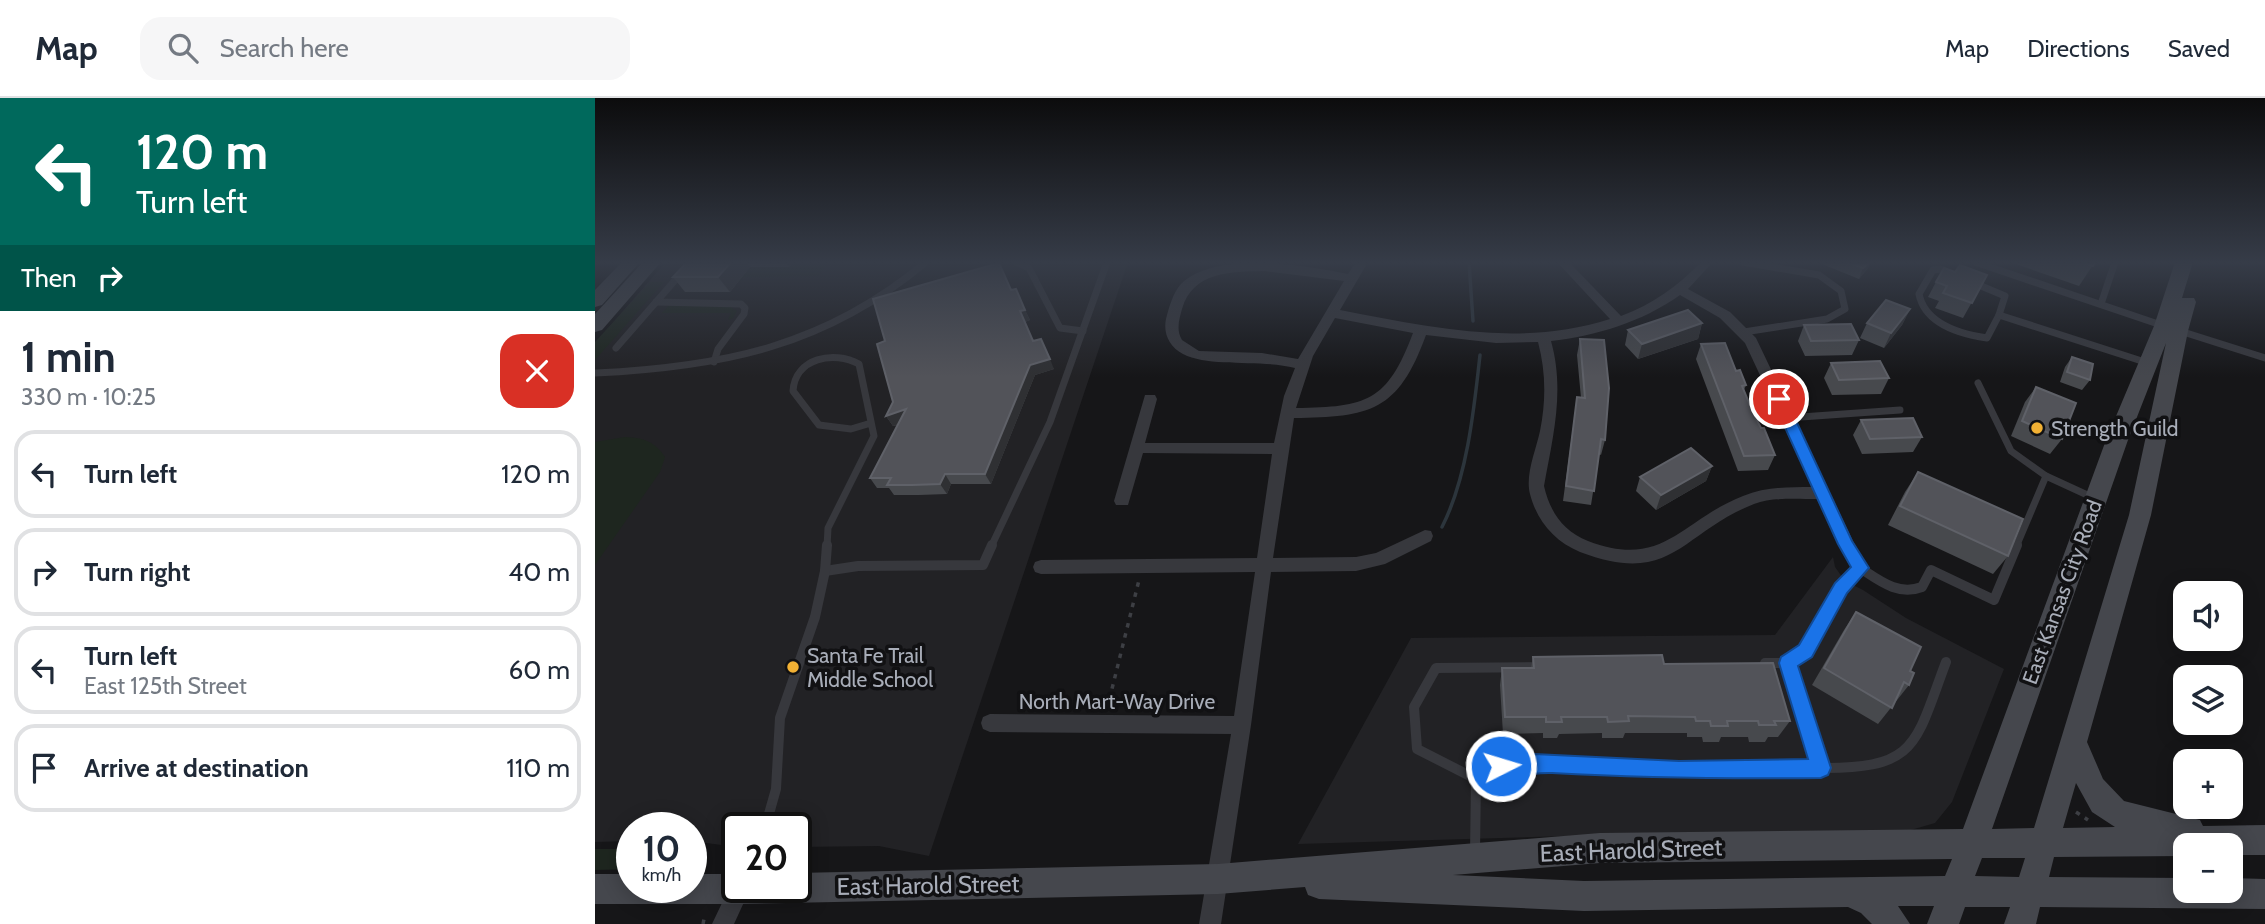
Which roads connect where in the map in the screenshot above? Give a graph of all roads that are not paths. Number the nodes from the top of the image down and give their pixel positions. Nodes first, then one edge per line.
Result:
1 (618, 301) edge
2 (877, 301) edge
3 (1046, 301) edge
4 (1094, 301) edge
5 (1179, 301) edge
6 (1340, 301) edge
7 (1600, 301) edge
8 (1663, 301) edge
9 (1699, 301) edge
10 (1843, 301) edge
11 (1921, 301) edge
12 (2006, 301) edge
13 (2091, 301) edge
14 (2102, 301) edge
15 (2176, 301) edge
16 (2182, 301) edge
17 (656, 302) joint
18 (2101, 304) junction
19 (1333, 313) junction
20 (1999, 315) junction
21 (1619, 321) junction
22 (595, 326) edge
23 (2170, 328) junction
24 (1421, 330) junction
25 (1083, 331) junction
26 (1744, 332) junction
27 (1543, 337) junction
28 (616, 348) dead end
29 (2265, 358) edge
30 (715, 362) junction
31 (2148, 363) junction
32 (1302, 365) junction
33 (595, 373) edge
34 (1978, 383) dead end
35 (1150, 399) dead end
36 (1900, 410) dead end
37 (1287, 413) junction
38 (1787, 418) junction
39 (871, 423) junction
40 (1137, 449) junction
41 (1280, 449) junction
42 (2046, 477) junction
43 (1822, 493) junction
44 (2096, 499) junction
45 (1122, 501) dead end
46 (1425, 536) dead end
47 (1265, 566) junction
48 (1041, 567) dead end
49 (1860, 568) junction
50 (825, 571) junction
51 (1946, 662) dead end
52 (1757, 663) edge
53 (1788, 663) junction
54 (1548, 667) edge
55 (990, 723) dead end
56 (1243, 725) junction
57 (2075, 745) junction
58 (1821, 768) junction
59 (1476, 779) junction
60 (770, 812) edge
61 (2258, 840) edge
62 (2045, 842) junction
63 (1972, 843) junction
64 (1475, 860) junction
65 (1218, 879) junction
66 (812, 887) edge
67 (721, 888) edge
68 (595, 889) edge
69 (1955, 891) junction
70 (2031, 891) junction
71 (1848, 892) junction
72 (2265, 894) edge
73 (727, 903) edge
74 (714, 919) edge
75 (1210, 924) edge
76 (1893, 924) edge
77 (1943, 924) edge
78 (2020, 924) edge

1 - 22 main road
2 - 30 lane
3 - 25 lane
4 - 25 lane
5 - 32 street
6 - 19 street, North Mart-Way Drive
7 - 21 street
8 - 21 street
9 - 26 street
10 - 26 lane
11 - 20 lane
12 - 20 lane
13 - 18 lane
14 - 18 lane
15 - 23 main road, East Kansas City Road
16 - 23 main road, East Kansas City Road
17 - 28 lane
17 - 30 lane
18 - 23 lane
19 - 24 street
19 - 32 street, North Mart-Way Drive
20 - 31 lane
21 - 27 street
23 - 29 lane
23 - 31 main road, East Kansas City Road
23 - 57 main road, East Kansas City Road
24 - 27 street
24 - 37 street
25 - 50 lane
26 - 38 street
27 - 43 street
30 - 33 lane
31 - 44 main road, East Kansas City Road
32 - 37 street, North Mart-Way Drive
34 - 42 lane
35 - 40 street
36 - 38 lane
37 - 41 street, North Mart-Way Drive
38 - 43 street
39 - 39 lane
39 - 50 lane
40 - 41 street
40 - 45 street
41 - 47 street, North Mart-Way Drive
42 - 44 lane
42 - 49 lane
43 - 49 street
44 - 63 main road, East Kansas City Road
46 - 47 street
47 - 48 street
47 - 56 street, North Mart-Way Drive
49 - 53 lane
50 - 60 lane
51 - 58 lane
52 - 53 lane
53 - 58 lane
54 - 59 lane
55 - 56 street, North Mart-Way Drive
56 - 65 street, North Mart-Way Drive
57 - 61 main road
57 - 62 main road, East Kansas City Road
58 - 59 lane
59 - 64 lane
61 - 62 main road
62 - 63 main road, East Harold Street
62 - 70 main road, East Kansas City Road
63 - 64 main road, East Harold Street
63 - 69 main road, East Kansas City Road
64 - 65 main road, East Harold Street
65 - 66 main road, East Harold Street
65 - 71 main road, East Harold Street
65 - 75 street, North Mart-Way Drive
67 - 68 main road, East Harold Street
69 - 70 main road, East Harold Street
69 - 71 main road, East Harold Street
69 - 77 main road, East Kansas City Road
70 - 72 main road, East Harold Street
70 - 78 main road, East Kansas City Road
71 - 76 main road
73 - 74 street

